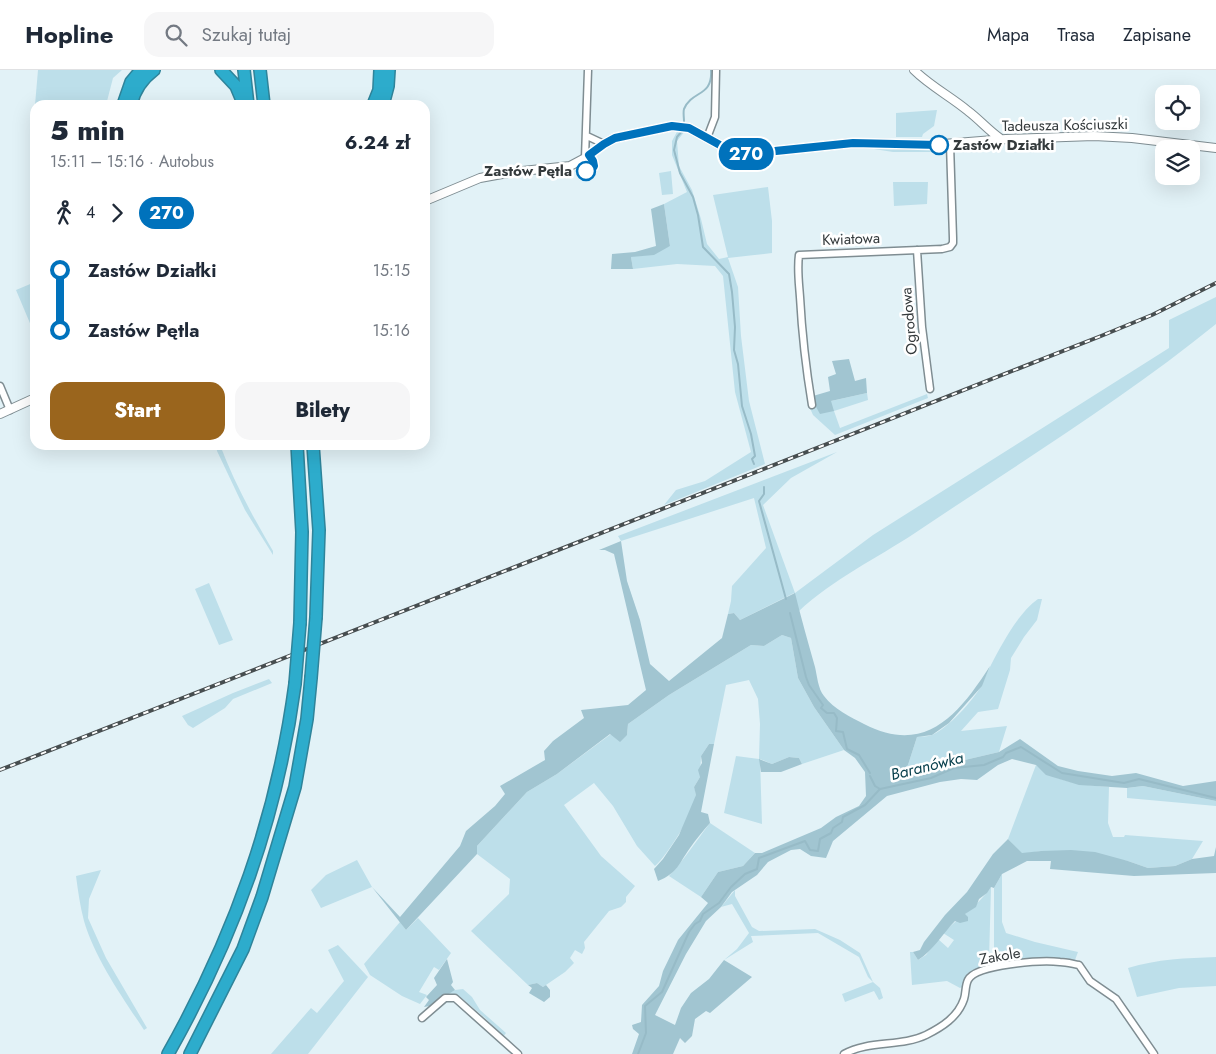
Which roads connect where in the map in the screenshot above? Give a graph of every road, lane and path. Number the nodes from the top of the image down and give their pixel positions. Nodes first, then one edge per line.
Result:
1 (141, 70) edge
2 (154, 70) edge
3 (221, 70) edge
4 (244, 70) edge
5 (260, 70) edge
6 (266, 70) edge
7 (380, 70) edge
8 (388, 70) edge
9 (588, 70) edge
10 (716, 70) edge
11 (914, 70) edge
12 (124, 100) edge
13 (133, 100) edge
14 (242, 100) edge
15 (247, 100) edge
16 (263, 100) edge
17 (264, 100) edge
18 (375, 100) edge
19 (384, 100) edge
20 (985, 127) junction
21 (587, 136) junction
22 (708, 138) junction
23 (1002, 139) junction
24 (983, 141) junction
25 (604, 144) junction
26 (950, 144) junction
27 (1216, 148) edge
28 (585, 158) junction
29 (430, 199) edge
30 (917, 250) junction
31 (0, 386) edge
32 (930, 389) dead end
33 (30, 400) edge
34 (812, 405) dead end
35 (10, 410) junction
36 (0, 414) edge
37 (297, 450) edge
38 (313, 450) edge
39 (422, 1018) dead end
40 (168, 1054) edge
41 (190, 1054) edge
42 (518, 1054) edge
43 (844, 1054) edge
44 (1154, 1054) edge

1 - 12 highway
2 - 13 highway
3 - 14 highway
4 - 15 highway
5 - 16 highway
6 - 17 highway
7 - 18 highway
8 - 19 highway
9 - 21 street
10 - 22 street
11 - 20 street
20 - 23 street
20 - 24 street
21 - 25 street
21 - 28 street
22 - 25 street, Tadeusza Kościuszki
22 - 26 street, Tadeusza Kościuszki
23 - 24 street, Tadeusza Kościuszki
23 - 27 street, Tadeusza Kościuszki
24 - 26 street, Tadeusza Kościuszki
25 - 28 street, Tadeusza Kościuszki
26 - 30 street, Kwiatowa
28 - 29 street, Tadeusza Kościuszki
30 - 32 street, Ogrodowa
30 - 34 street, Kwiatowa
31 - 35 street
33 - 35 street
35 - 36 street
37 - 40 highway, bridge
38 - 41 highway, bridge
39 - 42 street
43 - 44 street, Zakole

